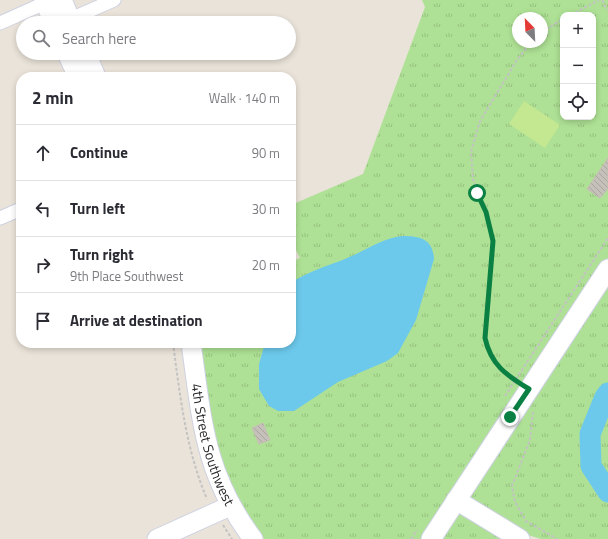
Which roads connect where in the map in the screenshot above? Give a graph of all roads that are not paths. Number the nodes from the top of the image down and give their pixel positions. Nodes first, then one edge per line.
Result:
1 (114, 0) edge
2 (50, 1) edge
3 (61, 16) edge
4 (78, 16) edge
5 (0, 23) edge
6 (70, 60) edge
7 (89, 60) edge
8 (76, 72) edge
9 (94, 72) edge
10 (16, 211) edge
11 (0, 218) edge
12 (608, 269) edge
13 (192, 348) edge
14 (456, 500) junction
15 (230, 506) junction
16 (425, 532) edge
17 (157, 539) edge
18 (253, 539) edge
19 (520, 539) edge

1 - 4 street
2 - 3 street
2 - 5 street
6 - 8 street
7 - 9 street
10 - 11 street
12 - 14 street
13 - 15 street, 4th Street Southwest
14 - 16 street
14 - 19 street
15 - 17 street
15 - 18 street, 4th Street Southwest

